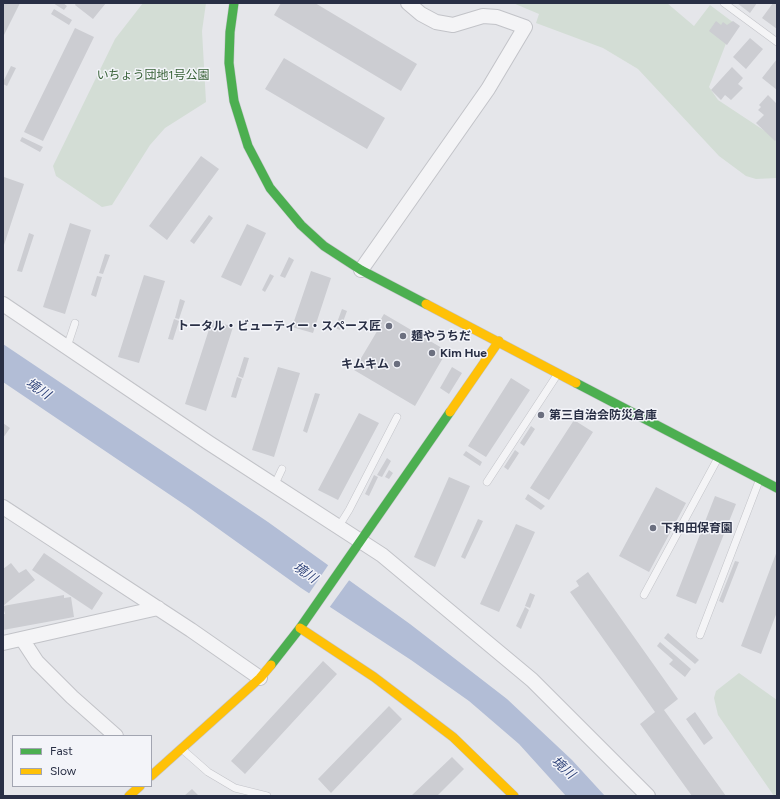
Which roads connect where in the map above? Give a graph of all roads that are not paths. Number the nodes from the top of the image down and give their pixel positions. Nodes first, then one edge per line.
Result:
1 (234, 3) edge
2 (408, 3) edge
3 (724, 3) edge
4 (777, 42) edge
5 (361, 270) junction
6 (3, 304) edge
7 (75, 323) dead end
8 (499, 341) junction
9 (67, 347) junction
10 (559, 372) junction
11 (397, 417) dead end
12 (719, 457) junction
13 (282, 469) dead end
14 (760, 479) junction
15 (487, 482) dead end
16 (274, 486) junction
17 (777, 488) edge
18 (3, 507) edge
19 (338, 526) junction
20 (361, 540) junction
21 (644, 595) dead end
22 (158, 608) junction
23 (300, 628) junction
24 (700, 635) dead end
25 (22, 639) junction
26 (3, 643) edge
27 (260, 678) junction
28 (115, 735) edge
29 (181, 749) junction
30 (153, 772) edge
31 (139, 787) edge
32 (129, 796) edge
33 (267, 796) edge
34 (514, 796) edge
35 (648, 796) edge

1 - 5 street
2 - 5 street
3 - 4 lane
5 - 8 street
6 - 9 street
7 - 9 lane
8 - 10 street
8 - 20 street
9 - 16 street
10 - 12 street
10 - 15 lane
11 - 19 lane
12 - 14 street
12 - 21 lane
13 - 16 lane
14 - 17 street
14 - 24 lane
16 - 19 street
18 - 22 street
19 - 20 street
20 - 23 street
20 - 35 street
22 - 25 street
22 - 27 street
23 - 27 street
23 - 34 street
25 - 26 street
25 - 28 street
27 - 29 street
29 - 30 street
29 - 33 lane
31 - 32 street

